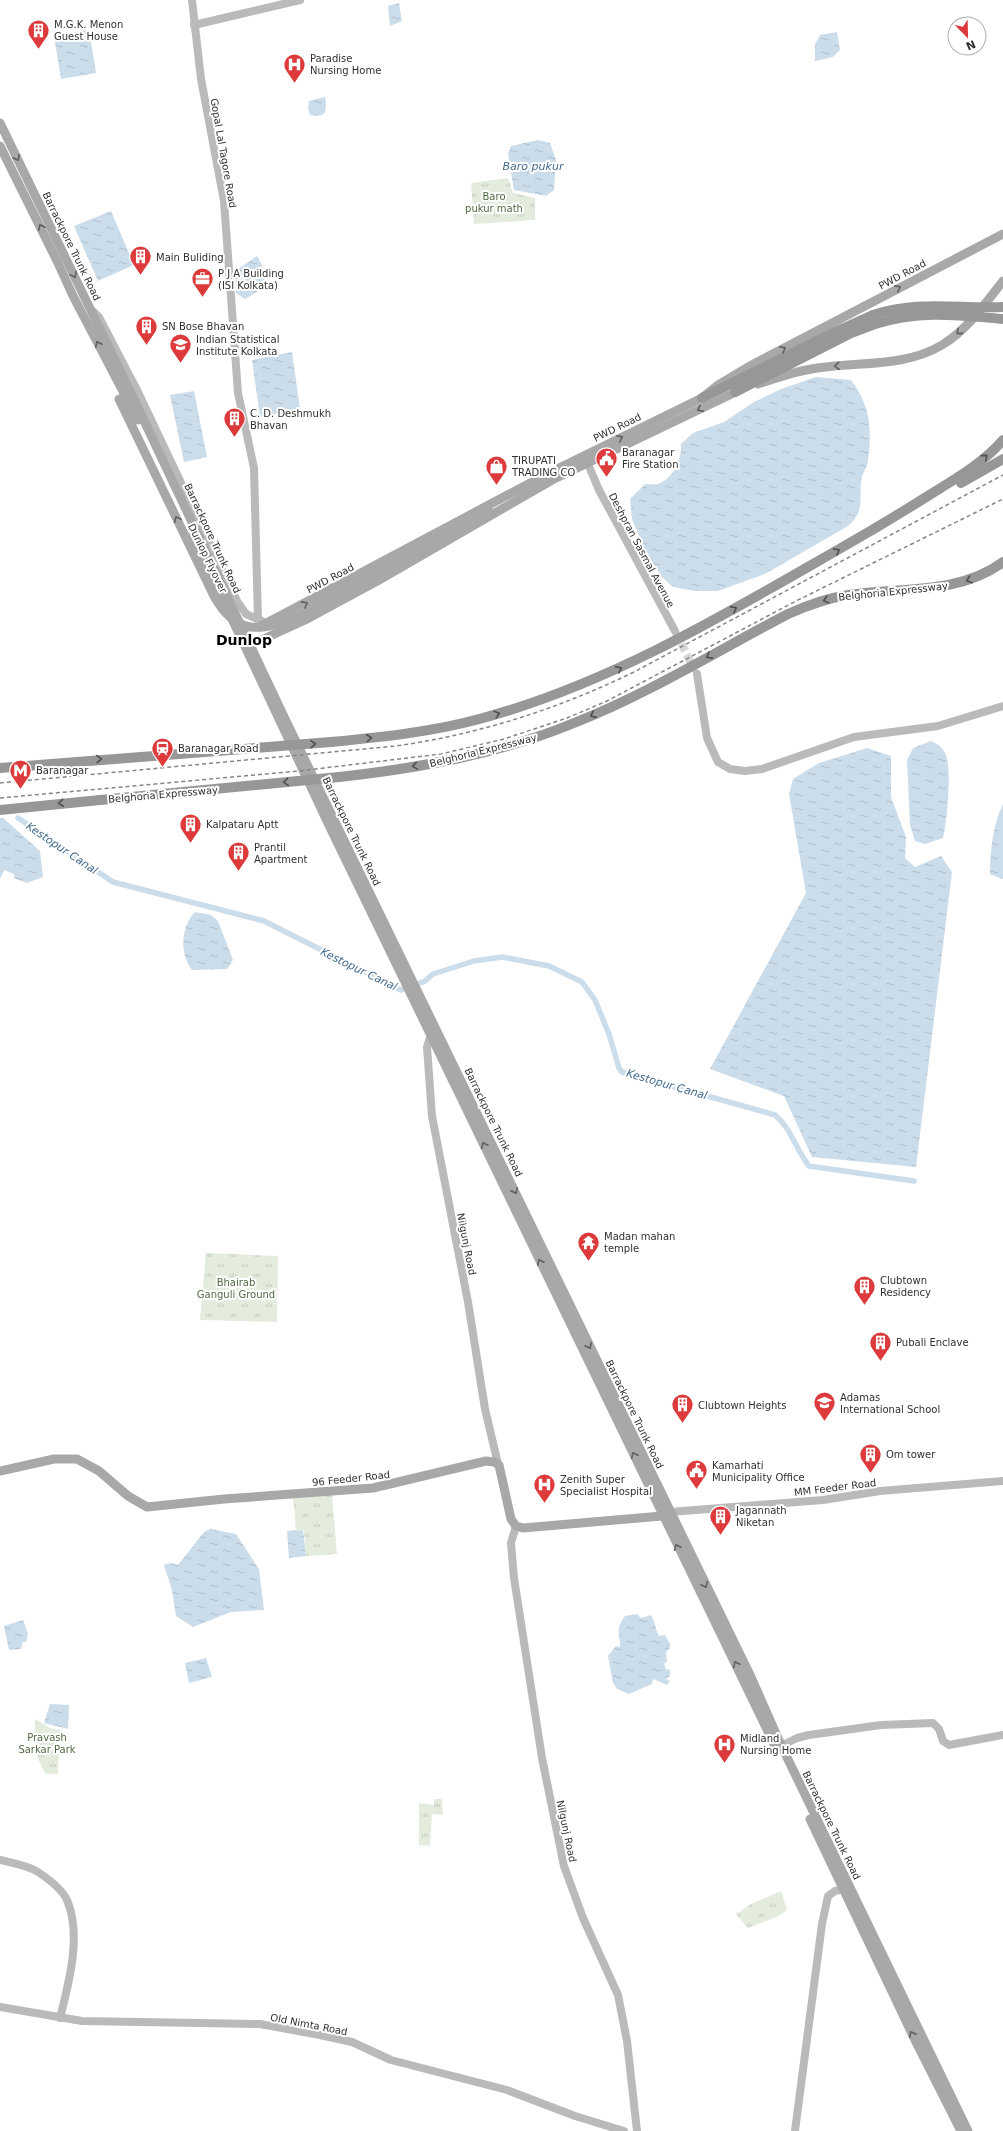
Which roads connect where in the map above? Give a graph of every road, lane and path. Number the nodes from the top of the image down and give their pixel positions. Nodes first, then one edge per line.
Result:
1 (192, 0) edge
2 (300, 0) edge
3 (194, 25) junction
4 (0, 122) edge
5 (0, 146) edge
6 (1003, 234) edge
7 (1003, 281) edge
8 (1003, 307) edge
9 (91, 310) junction
10 (1003, 319) edge
11 (874, 320) junction
12 (109, 364) junction
13 (735, 392) junction
14 (702, 398) junction
15 (1003, 440) edge
16 (586, 459) junction
17 (1003, 459) edge
18 (518, 499) junction
19 (885, 523) junction
20 (1003, 562) edge
21 (258, 620) junction
22 (271, 622) junction
23 (674, 630) tunnel mouth
24 (242, 635) junction
25 (248, 647) junction
26 (696, 674) tunnel mouth
27 (1003, 706) edge
28 (0, 768) edge
29 (1, 810) edge
30 (433, 1030) junction
31 (498, 1464) junction
32 (0, 1471) edge
33 (1003, 1481) edge
34 (666, 1514) junction
35 (516, 1526) junction
36 (1003, 1735) edge
37 (778, 1747) junction
38 (0, 1860) edge
39 (844, 1889) junction
40 (0, 2007) edge
41 (60, 2018) junction
42 (624, 2131) edge
43 (637, 2131) edge
44 (795, 2131) edge
45 (961, 2131) edge
46 (968, 2131) edge

1 - 3 street, Gopal Lal Tagore Road
2 - 3 street
3 - 21 street, Gopal Lal Tagore Road
4 -> 9 main road, Barrackpore Trunk Road
12 -> 5 main road, Barrackpore Trunk Road
14 -> 6 main road, PWD Road
7 -> 13 main road, PWD Road
8 - 11 highway, bridge
9 - 21 street
9 - 24 main road, Barrackpore Trunk Road
10 - 11 highway, bridge
11 - 13 highway
11 - 14 highway
18 -> 12 main road, Dunlop Flyover, bridge
12 - 24 main road, Barrackpore Trunk Road
13 -> 16 main road, PWD Road
16 -> 14 main road, PWD Road
19 -> 15 highway
16 - 18 main road, PWD Road
22 -> 16 main road, PWD Road
16 - 23 street, Deshpran Sasmal Avenue
17 - 19 highway
18 - 25 main road, PWD Road
28 -> 19 highway, bridge
20 -> 29 highway, Belghoria Expressway, bridge
21 - 22 street
22 - 24 main road, PWD Road
24 - 25 main road, Barrackpore Trunk Road
25 - 30 main road, Barrackpore Trunk Road
26 - 27 street
30 - 31 street, Nilgunj Road
30 - 34 main road, Barrackpore Trunk Road
31 - 32 main road, 96 Feeder Road
31 - 35 main road
33 - 34 street, MM Feeder Road
34 - 35 main road
34 - 37 main road, Barrackpore Trunk Road
35 - 43 street, Nilgunj Road
36 - 37 street
37 - 39 main road, Barrackpore Trunk Road
37 - 46 main road, Barrackpore Trunk Road
38 - 41 street
39 - 44 street
45 -> 39 main road, Barrackpore Trunk Road
40 - 41 street, Old Nimta Road
41 - 42 street, Old Nimta Road

